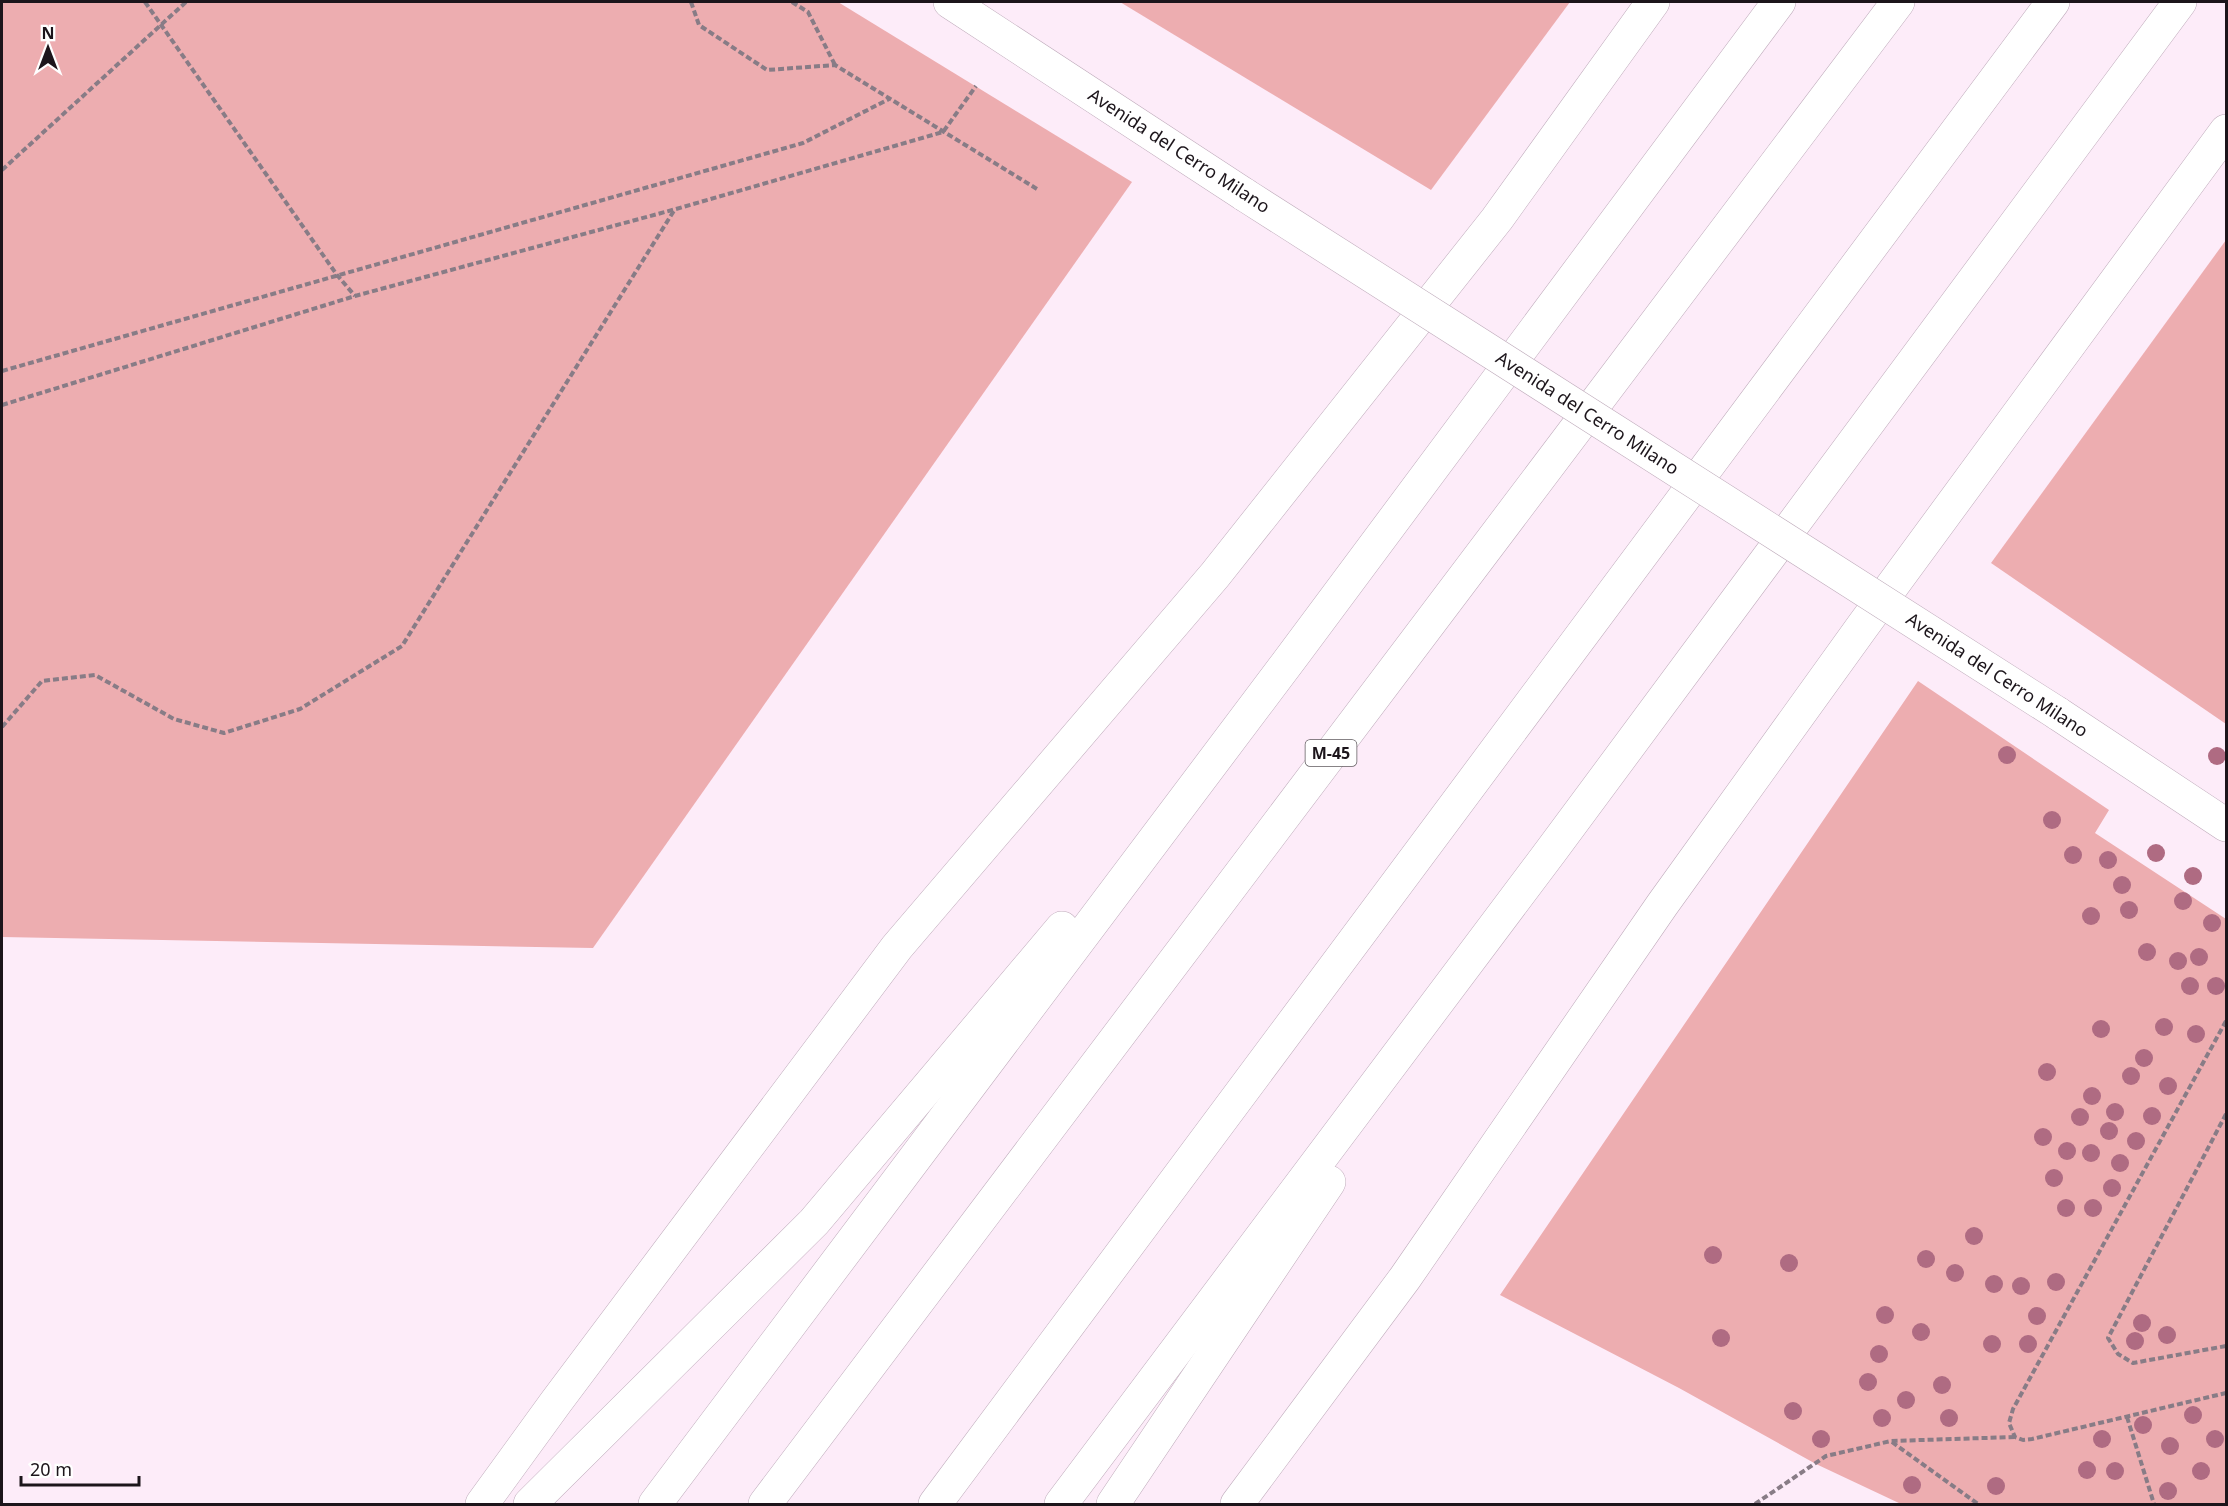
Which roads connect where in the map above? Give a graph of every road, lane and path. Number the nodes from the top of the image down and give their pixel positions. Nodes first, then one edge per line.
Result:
1 (145, 2) edge
2 (186, 2) edge
3 (691, 2) edge
4 (792, 2) edge
5 (950, 2) edge
6 (1653, 2) edge
7 (1779, 2) edge
8 (1898, 2) edge
9 (2053, 2) edge
10 (2180, 2) edge
11 (162, 24) junction
12 (835, 65) junction
13 (976, 86) dead end
14 (889, 99) junction
15 (2226, 131) edge
16 (944, 132) junction
17 (2, 170) edge
18 (1037, 189) dead end
19 (676, 209) junction
20 (338, 275) junction
21 (355, 296) junction
22 (2, 371) edge
23 (2, 405) edge
24 (1294, 654) junction
25 (2, 727) edge
26 (2226, 825) edge
27 (1551, 851) junction
28 (2226, 1021) edge
29 (2226, 1114) edge
30 (2226, 1346) edge
31 (2226, 1393) edge
32 (2127, 1417) junction
33 (2015, 1437) junction
34 (1891, 1441) junction
35 (482, 1504) edge
36 (530, 1504) edge
37 (655, 1504) edge
38 (765, 1504) edge
39 (935, 1504) edge
40 (1061, 1504) edge
41 (1113, 1504) edge
42 (1237, 1504) edge
43 (1755, 1504) edge
44 (1978, 1504) edge
45 (2154, 1504) edge

1 - 11 path
2 - 11 path
3 - 12 path
4 - 12 path
5 - 26 main road, Avenida del Cerro Milano, bridge
6 - 35 main road
7 - 24 main road
8 - 38 main road, M-45
9 - 39 main road
10 - 27 main road
11 - 17 path
11 - 20 path
12 - 14 path
13 - 16 path
14 - 16 path
14 - 20 path
15 - 42 main road
16 - 18 path
16 - 19 path
19 - 21 path
19 - 25 path
20 - 21 path
20 - 22 path
21 - 23 path
24 - 36 main road
24 - 37 main road
27 - 40 main road
27 - 41 main road
28 - 33 path
29 - 30 path
31 - 32 path
32 - 33 path
32 - 45 path
33 - 34 path
34 - 43 path
34 - 44 path

